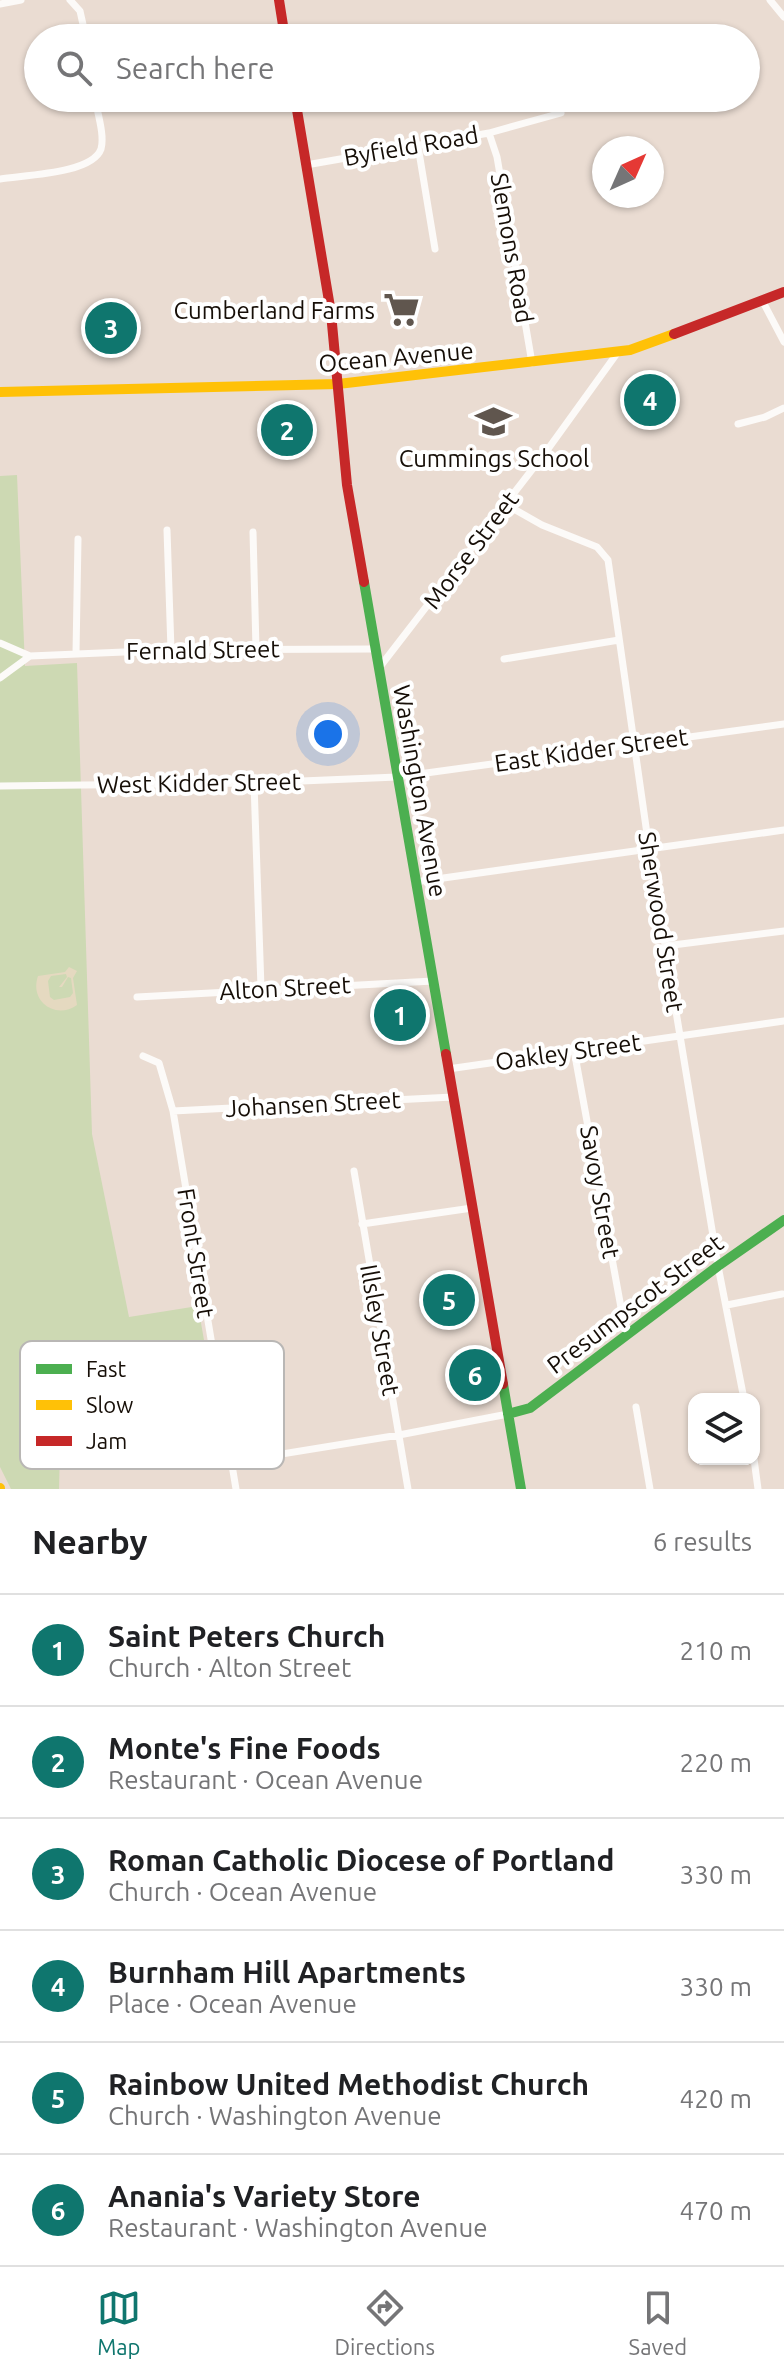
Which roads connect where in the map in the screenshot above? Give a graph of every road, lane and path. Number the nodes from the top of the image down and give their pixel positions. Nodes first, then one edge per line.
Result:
1 (21, 0) edge
2 (70, 0) edge
3 (279, 0) edge
4 (770, 0) edge
5 (0, 4) edge
6 (784, 17) edge
7 (83, 24) edge
8 (283, 24) edge
9 (97, 112) edge
10 (297, 112) edge
11 (561, 113) dead end
12 (489, 133) junction
13 (418, 146) junction
14 (306, 165) junction
15 (0, 179) edge
16 (435, 249) dead end
17 (784, 292) edge
18 (762, 300) junction
19 (784, 342) edge
20 (618, 352) junction
21 (532, 363) junction
22 (338, 384) junction
23 (0, 392) edge
24 (784, 408) edge
25 (738, 424) dead end
26 (505, 504) junction
27 (167, 530) dead end
28 (253, 532) dead end
29 (78, 539) dead end
30 (619, 640) junction
31 (0, 643) edge
32 (256, 649) junction
33 (376, 649) junction
34 (171, 650) junction
35 (76, 653) junction
36 (30, 656) junction
37 (504, 659) dead end
38 (379, 668) junction
39 (0, 678) edge
40 (784, 724) edge
41 (635, 744) junction
42 (397, 777) junction
43 (254, 783) junction
44 (0, 786) edge
45 (784, 830) edge
46 (649, 848) junction
47 (415, 882) junction
48 (784, 931) edge
49 (665, 946) junction
50 (433, 981) junction
51 (261, 988) junction
52 (137, 997) dead end
53 (784, 1021) edge
54 (680, 1037) junction
55 (574, 1050) junction
56 (143, 1056) dead end
57 (448, 1069) junction
58 (453, 1097) junction
59 (173, 1111) junction
60 (354, 1171) dead end
61 (472, 1208) junction
62 (784, 1220) edge
63 (362, 1224) junction
64 (718, 1266) junction
65 (782, 1294) edge
66 (727, 1305) junction
67 (626, 1335) junction
68 (212, 1341) edge
69 (743, 1393) edge
70 (636, 1407) dead end
71 (508, 1414) junction
72 (399, 1435) junction
73 (284, 1454) edge
74 (755, 1465) edge
75 (233, 1469) edge
76 (236, 1489) edge
77 (408, 1489) edge
78 (521, 1489) edge
79 (650, 1489) edge
80 (758, 1489) edge

1 - 5 street
2 - 7 street
3 - 8 main road
4 - 6 street
9 - 15 street
10 - 14 main road, Washington Avenue
11 - 12 street, Byfield Road
12 - 13 street, Byfield Road
12 - 21 street, Slemons Road
13 - 14 street, Byfield Road
13 - 16 street
14 - 22 main road, Washington Avenue
17 - 18 main road, Ocean Avenue
18 - 19 street
18 - 20 main road, Ocean Avenue
20 - 21 main road, Ocean Avenue
20 - 26 street, Morse Street
21 - 22 main road, Ocean Avenue
22 - 23 main road, Ocean Avenue
22 - 33 main road, Washington Avenue
24 - 25 street
26 - 30 street, Sherwood Street
26 - 38 street, Morse Street
27 - 34 street
28 - 32 street
29 - 35 street
30 - 37 street
30 - 41 street, Sherwood Street
31 - 36 street, Fernald Street
32 - 33 street, Fernald Street
32 - 34 street, Fernald Street
33 - 38 main road, Washington Avenue
34 - 35 street, Fernald Street
35 - 36 street, Fernald Street
36 - 39 street
38 - 42 main road, Washington Avenue
40 - 41 street, East Kidder Street
41 - 42 street, East Kidder Street
41 - 46 street, Sherwood Street
42 - 43 street, West Kidder Street
42 - 47 main road, Washington Avenue
43 - 44 street, West Kidder Street
43 - 51 street
45 - 46 street
46 - 47 street
46 - 49 street, Sherwood Street
47 - 50 main road, Washington Avenue
48 - 49 street
49 - 54 street, Sherwood Street
50 - 51 street, Alton Street
50 - 57 main road, Washington Avenue
51 - 52 street, Alton Street
53 - 54 street, Oakley Street
54 - 55 street, Oakley Street
54 - 64 street, Sherwood Street
55 - 57 street, Oakley Street
55 - 67 street, Savoy Street
56 - 59 street, Front Street
57 - 58 main road, Washington Avenue
58 - 59 street, Johansen Street
58 - 61 main road, Washington Avenue
59 - 68 street, Front Street
60 - 63 street, Illsley Street
61 - 63 street
61 - 71 main road, Washington Avenue
62 - 64 main road, Presumpscot Street
63 - 72 street, Illsley Street
64 - 66 street, Sherwood Street
64 - 67 main road, Presumpscot Street
65 - 66 street
66 - 69 street, Sherwood Street
67 - 71 main road, Presumpscot Street
70 - 79 street
71 - 72 street
71 - 78 main road, Washington Avenue
72 - 73 street
72 - 77 street, Illsley Street
74 - 80 street
75 - 76 street, Front Street

